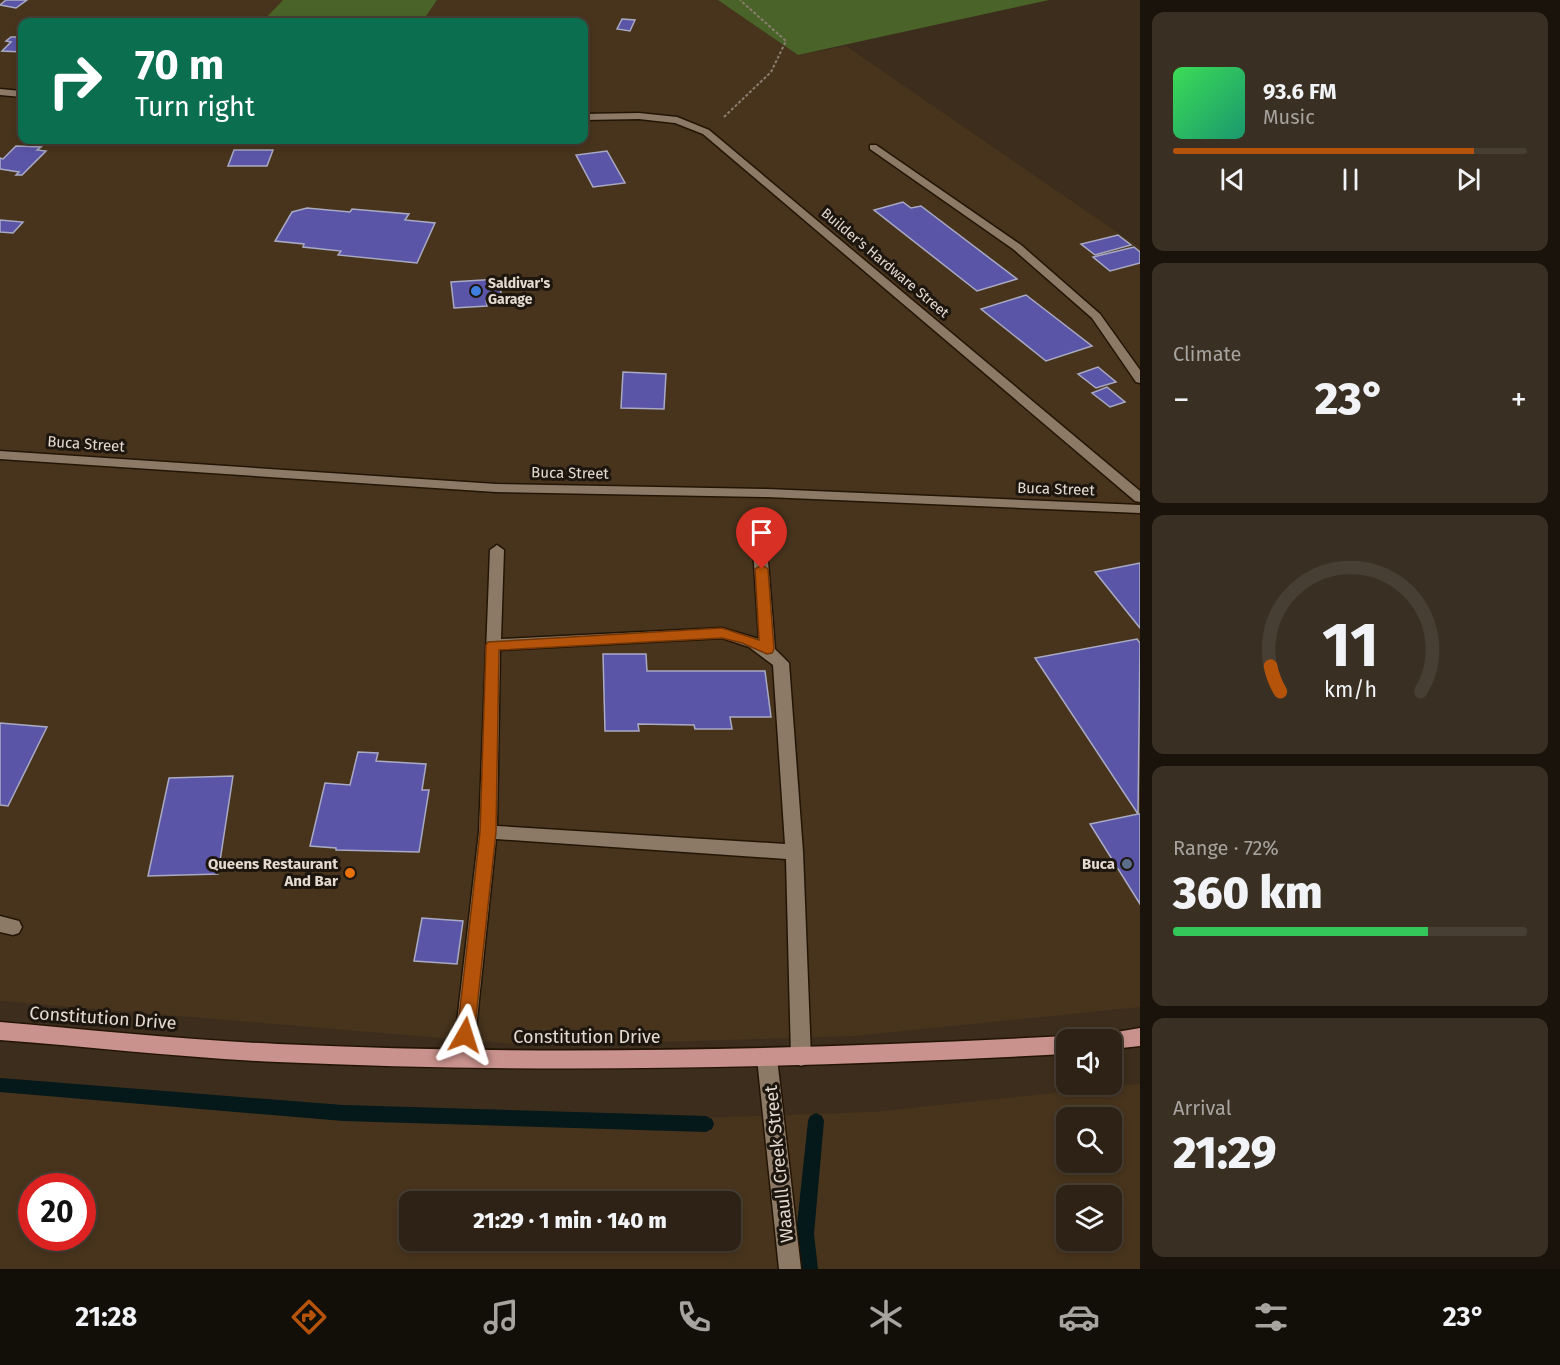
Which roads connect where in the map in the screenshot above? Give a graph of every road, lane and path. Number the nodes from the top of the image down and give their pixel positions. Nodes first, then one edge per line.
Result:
1 (740, 0) edge
2 (0, 92) edge
3 (18, 94) edge
4 (588, 117) edge
5 (706, 132) junction
6 (873, 147) dead end
7 (1140, 379) edge
8 (0, 455) edge
9 (1140, 498) edge
10 (1140, 509) edge
11 (760, 549) dead end
12 (497, 550) dead end
13 (493, 645) junction
14 (767, 649) junction
15 (488, 832) junction
16 (794, 852) junction
17 (0, 1031) edge
18 (1140, 1037) edge
19 (1122, 1039) edge
20 (1056, 1045) edge
21 (463, 1057) junction
22 (801, 1057) junction
23 (767, 1058) junction
24 (790, 1269) edge

1 - 5 path
2 - 3 street
4 - 5 street, Builder's Hardware Street
5 - 9 street, Builder's Hardware Street
6 - 7 street
8 - 10 street, Buca Street
11 - 14 street
12 - 13 street
13 - 14 street
13 - 15 street
14 - 16 street
15 - 16 street
15 - 21 street
16 - 22 street
17 - 21 main road, Constitution Drive
18 - 19 main road
20 - 22 main road, Constitution Drive
21 - 23 main road, Constitution Drive
22 - 23 main road, Constitution Drive
23 - 24 street, Waaull Creek Street

